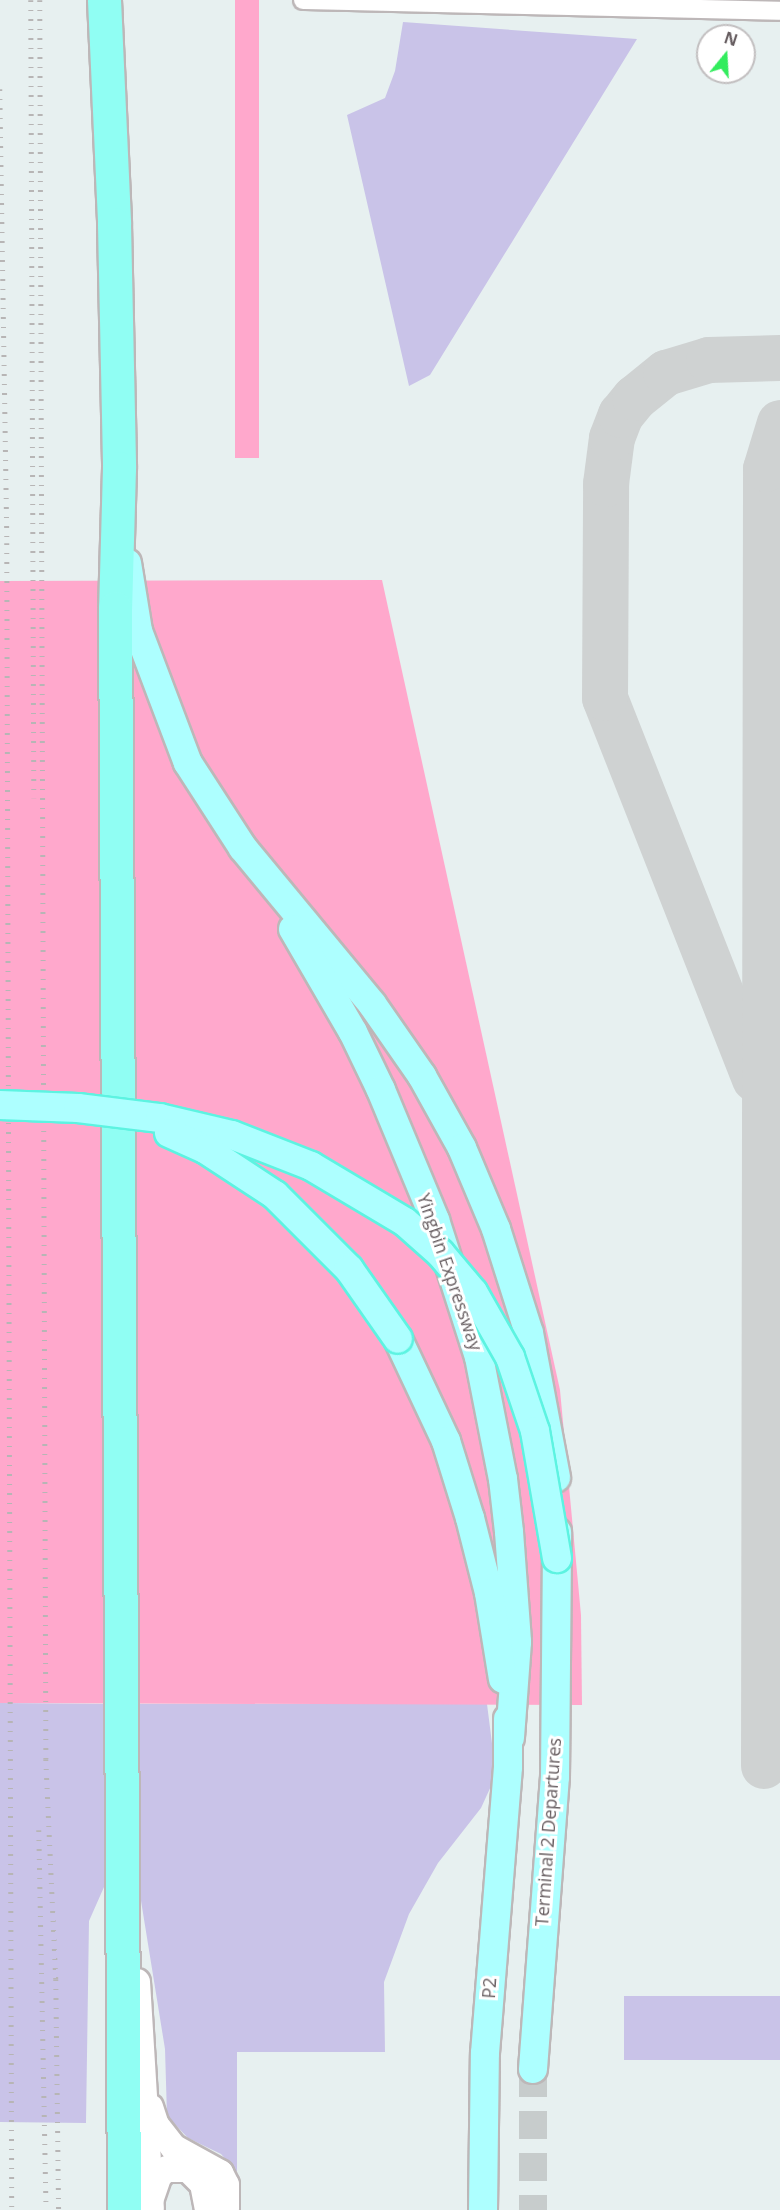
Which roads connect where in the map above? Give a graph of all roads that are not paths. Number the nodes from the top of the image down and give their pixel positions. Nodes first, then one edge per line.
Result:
1 (104, 0) edge
2 (304, 1) edge
3 (780, 11) edge
4 (119, 468) junction
5 (243, 848) junction
6 (0, 1105) edge
7 (78, 1108) junction
8 (557, 1558) junction
9 (510, 1738) junction
10 (121, 1862) junction
11 (533, 2069) tunnel mouth
12 (145, 2095) junction
13 (142, 2205) edge
14 (217, 2209) edge
15 (483, 2210) edge

1 - 4 highway
2 - 3 street
4 - 5 main road, Yingbin Expressway
4 - 10 highway
5 - 8 main road, Yingbin Expressway, bridge
5 - 9 main road, Yingbin Expressway, bridge
6 - 7 main road, bridge
7 - 8 main road, bridge
7 - 9 main road, bridge
8 - 11 main road, Terminal 2 Departures
9 - 15 main road, P2
10 - 12 street
10 - 13 highway
12 - 13 street
12 - 14 street
13 - 14 street

